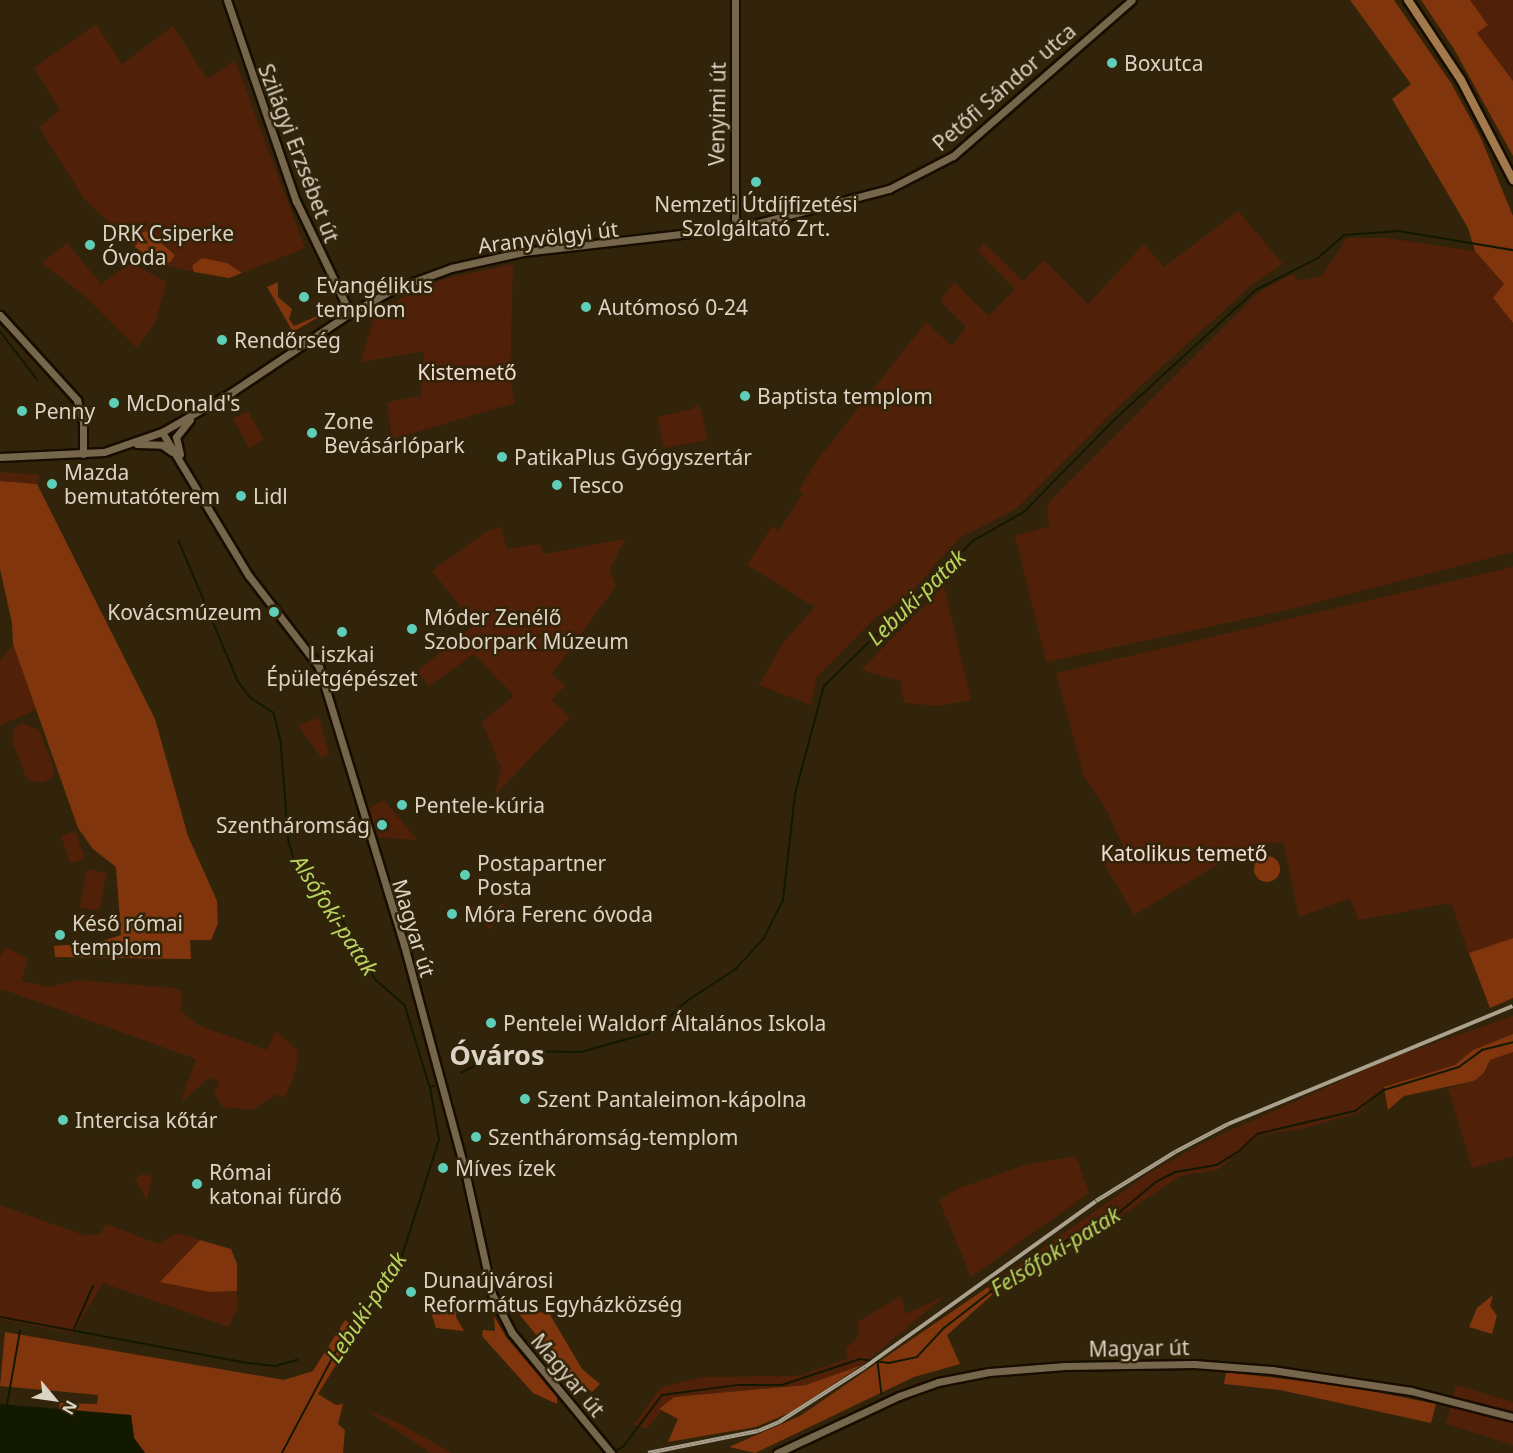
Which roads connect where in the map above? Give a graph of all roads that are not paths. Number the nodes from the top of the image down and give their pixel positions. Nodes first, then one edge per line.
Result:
1 (227, 0) edge
2 (735, 0) edge
3 (1132, 0) edge
4 (1407, 0) edge
5 (924, 174) joint
6 (1513, 180) edge
7 (735, 229) junction
8 (350, 313) junction
9 (0, 315) edge
10 (197, 413) junction
11 (162, 432) junction
12 (85, 438) junction
13 (132, 444) junction
14 (96, 453) junction
15 (83, 454) junction
16 (0, 457) edge
17 (183, 462) junction
18 (1513, 1417) edge
19 (611, 1453) edge
20 (777, 1453) edge

1 - 8 street, Szilágyi Erzsébet út
2 - 7 street, Venyimi út
3 - 5 street, Petőfi Sándor utca
4 - 6 main road
5 - 7 street, Aranyvölgyi út
7 - 8 street, Aranyvölgyi út
8 - 10 street, Aranyvölgyi út
9 - 12 street
10 - 11 street, Aranyvölgyi út
10 - 17 street
11 - 13 street, Aranyvölgyi út
11 - 17 street, Magyar út
12 - 14 street
12 - 15 street
13 - 14 street, Aranyvölgyi út
13 - 17 street
14 - 15 street, Aranyvölgyi út
15 - 16 street, Aranyvölgyi út
17 - 19 street, Magyar út
18 - 20 street, Magyar út

